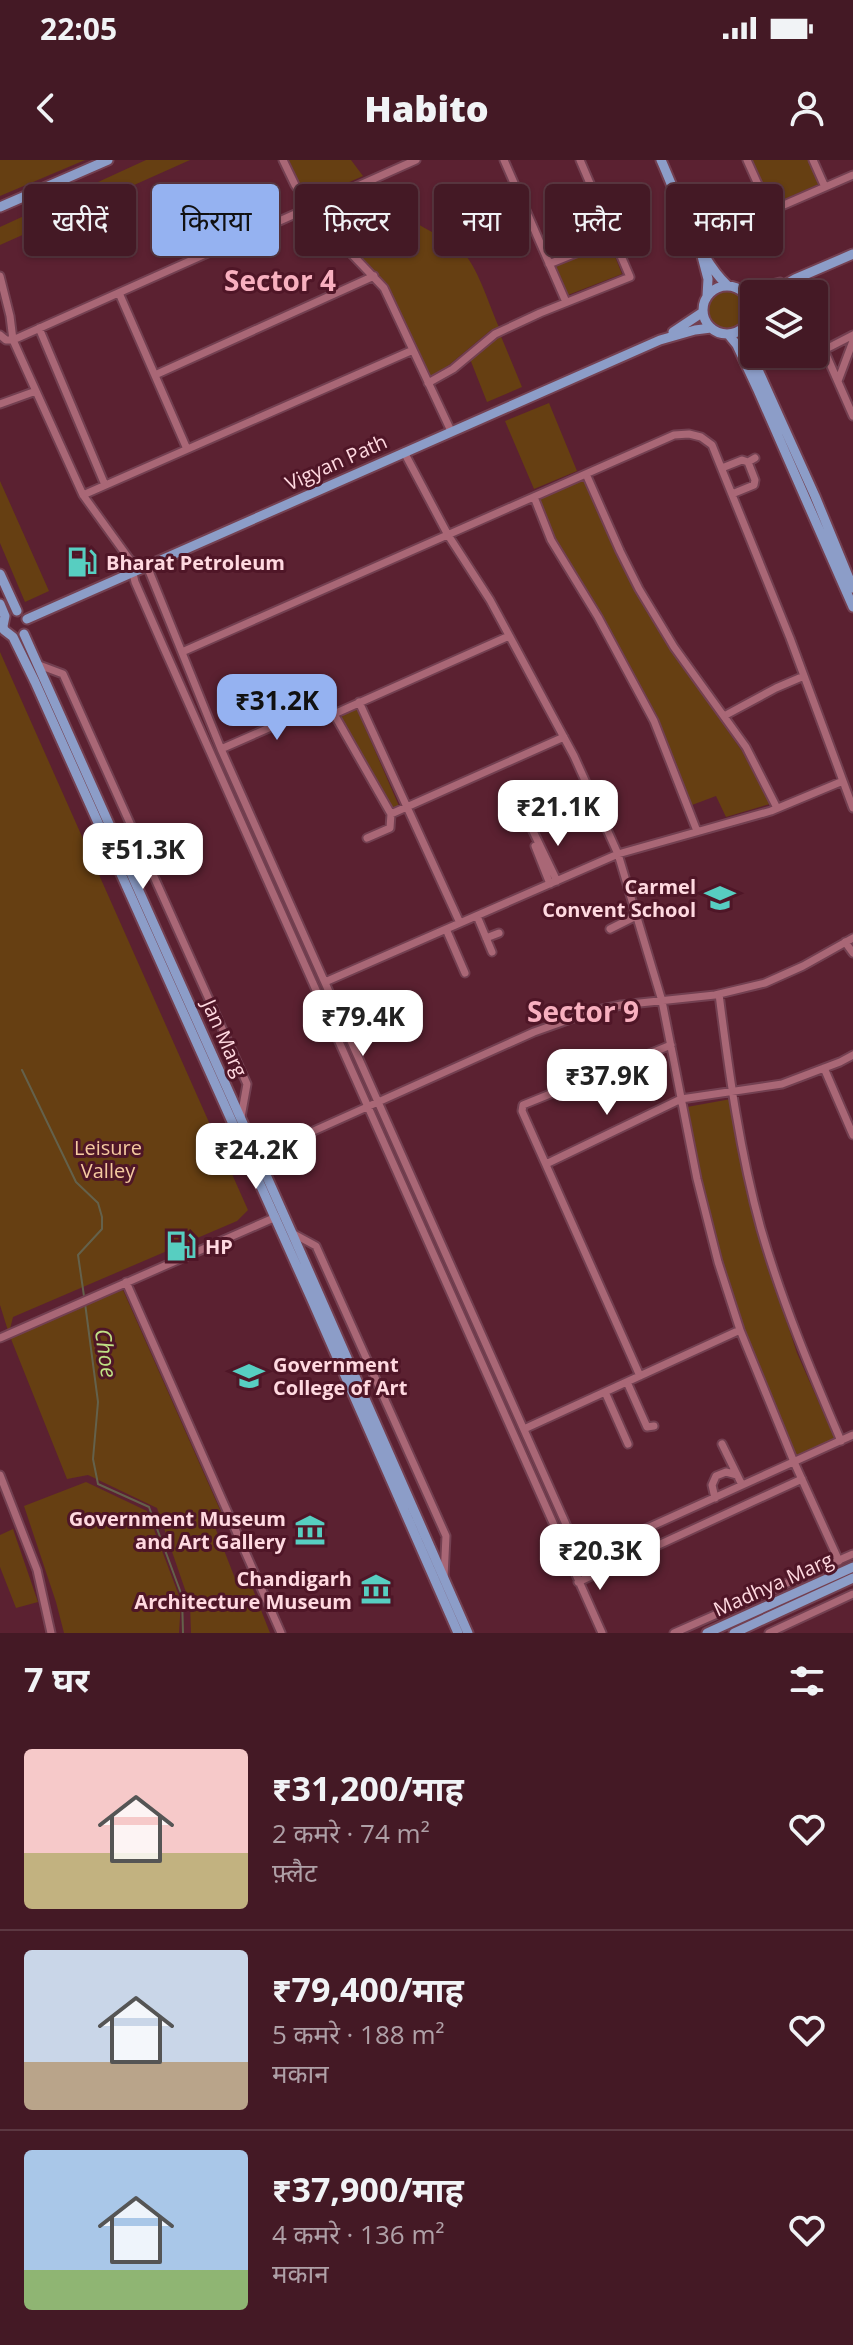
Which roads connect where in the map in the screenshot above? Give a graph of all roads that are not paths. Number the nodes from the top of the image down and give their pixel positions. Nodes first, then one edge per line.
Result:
1 (108, 160) edge
2 (283, 160) edge
3 (416, 160) edge
4 (504, 160) edge
5 (580, 160) edge
6 (661, 160) edge
7 (747, 160) edge
8 (813, 160) edge
9 (853, 175) edge
10 (362, 184) edge
11 (590, 184) edge
12 (672, 184) edge
13 (295, 185) edge
14 (825, 187) junction
15 (0, 207) edge
16 (295, 214) edge
17 (853, 254) edge
18 (354, 256) edge
19 (569, 256) edge
20 (621, 256) edge
21 (702, 256) edge
22 (705, 256) edge
23 (549, 264) junction
24 (0, 276) edge
25 (374, 276) junction
26 (795, 279) joint
27 (791, 280) edge
28 (727, 285) junction
29 (740, 290) edge
30 (119, 293) junction
31 (707, 296) junction
32 (3, 298) edge
33 (566, 302) junction
34 (703, 312) junction
35 (39, 328) junction
36 (711, 328) junction
37 (740, 330) edge
38 (728, 334) junction
39 (0, 335) edge
40 (853, 338) edge
41 (13, 340) junction
42 (660, 340) junction
43 (413, 350) junction
44 (757, 368) edge
45 (155, 375) junction
46 (838, 381) junction
47 (428, 383) junction
48 (36, 391) junction
49 (0, 404) edge
50 (853, 416) edge
51 (451, 431) junction
52 (187, 449) junction
53 (404, 452) junction
54 (722, 468) junction
55 (586, 474) junction
56 (105, 485) junction
57 (732, 494) junction
58 (83, 495) junction
59 (534, 497) junction
60 (448, 535) junction
61 (130, 560) junction
62 (147, 566) junction
63 (132, 572) junction
64 (0, 574) edge
65 (853, 588) edge
66 (0, 604) edge
67 (853, 607) edge
68 (17, 611) junction
69 (5, 616) junction
70 (27, 619) junction
71 (2, 631) edge
72 (24, 634) junction
73 (509, 636) junction
74 (13, 637) junction
75 (182, 652) junction
76 (39, 665) junction
77 (804, 676) junction
78 (359, 702) junction
79 (319, 706) dead end
80 (724, 716) junction
81 (564, 737) junction
82 (221, 749) junction
83 (843, 781) junction
84 (408, 807) junction
85 (777, 808) junction
86 (853, 808) edge
87 (391, 814) junction
88 (532, 829) dead end
89 (697, 831) junction
90 (367, 838) dead end
91 (535, 846) dead end
92 (618, 854) junction
93 (553, 882) junction
94 (636, 916) junction
95 (474, 917) junction
96 (460, 923) junction
97 (446, 929) junction
98 (610, 929) dead end
99 (499, 933) dead end
100 (486, 938) junction
101 (849, 940) edge
102 (853, 953) edge
103 (465, 973) dead end
104 (325, 982) junction
105 (719, 994) junction
106 (662, 1001) junction
107 (671, 1045) junction
108 (853, 1055) edge
109 (824, 1068) junction
110 (733, 1092) junction
111 (681, 1099) junction
112 (379, 1103) junction
113 (368, 1108) junction
114 (241, 1117) junction
115 (853, 1135) edge
116 (253, 1158) junction
117 (546, 1164) junction
118 (279, 1216) junction
119 (292, 1233) junction
120 (126, 1282) junction
121 (740, 1330) junction
122 (0, 1338) edge
123 (640, 1376) junction
124 (627, 1382) junction
125 (605, 1392) junction
126 (654, 1426) dead end
127 (524, 1429) junction
128 (853, 1435) edge
129 (635, 1436) dead end
130 (841, 1441) junction
131 (722, 1444) dead end
132 (794, 1462) junction
133 (0, 1475) edge
134 (737, 1475) junction
135 (802, 1479) junction
136 (742, 1485) junction
137 (715, 1498) junction
138 (853, 1554) edge
139 (581, 1558) junction
140 (839, 1561) junction
141 (570, 1563) junction
142 (853, 1567) edge
143 (853, 1578) edge
144 (444, 1579) junction
145 (578, 1582) junction
146 (853, 1594) edge
147 (51, 1633) edge
148 (281, 1633) edge
149 (458, 1633) edge
150 (468, 1633) edge
151 (602, 1633) edge
152 (674, 1633) edge
153 (707, 1633) edge
154 (734, 1633) edge
155 (769, 1633) edge

1 - 15 main road
2 - 13 street
3 - 10 street
4 - 23 street
5 - 11 street
6 - 12 main road
7 - 14 street
8 - 14 street
9 - 14 street
16 - 30 street
17 - 26 main road
18 - 25 street
19 - 23 street
20 - 33 street
21 - 31 main road
22 - 28 main road
23 - 33 street
24 - 32 street
25 - 43 street
25 - 45 street
26 - 27 main road
28 - 29 main road
28 - 31 main road
30 - 35 street
30 - 45 street
31 - 34 main road
32 - 41 street
33 - 47 street
34 - 36 main road
34 - 42 main road, Vigyan Path
35 - 41 street
35 - 56 street
36 - 38 main road
36 - 42 main road, Vigyan Path
37 - 38 main road
38 - 67 main road
39 - 41 street
40 - 46 street
40 - 46 street
41 - 48 street
42 - 51 main road, Vigyan Path
43 - 47 street
43 - 52 street
44 - 65 main road
45 - 52 street
46 - 50 street
47 - 51 street
48 - 49 street
48 - 58 street
51 - 53 main road, Vigyan Path
52 - 56 street
53 - 60 street
53 - 62 main road, Vigyan Path
54 - 55 street
54 - 57 street
54 - 57 street
55 - 59 street
55 - 80 street
56 - 58 street
57 - 77 street
58 - 61 street
59 - 60 street
59 - 89 street
60 - 73 street
60 - 75 street
61 - 62 street
61 - 63 street
62 - 63 main road, Vigyan Path
62 - 75 street
63 - 70 main road, Vigyan Path
63 - 113 street
64 - 68 main road
66 - 69 main road
68 - 69 main road
68 - 70 main road
69 - 71 main road
70 - 72 main road
71 - 74 main road
72 - 74 main road
72 - 76 main road, Jan Marg
73 - 78 street
73 - 81 street
74 - 116 main road, Jan Marg
75 - 82 street
76 - 114 main road, Jan Marg
76 - 114 street
77 - 80 street
77 - 83 street
78 - 84 street
78 - 87 street
79 - 82 street
80 - 85 street
81 - 84 street
81 - 92 street
82 - 104 street
83 - 85 street
83 - 86 street
84 - 87 street
84 - 96 street
85 - 89 street
87 - 90 street
88 - 93 street
89 - 92 street
91 - 93 street
92 - 93 street
92 - 94 street
93 - 95 street
94 - 98 street
94 - 106 street
95 - 96 street
95 - 100 street
95 - 100 street
96 - 97 street
97 - 103 street
97 - 104 street
99 - 100 street
101 - 102 street
101 - 105 street
104 - 112 street
105 - 106 street
105 - 110 street
106 - 107 street
106 - 112 street
107 - 111 street
107 - 117 street
108 - 109 street
109 - 110 street
109 - 115 street
110 - 111 street
110 - 130 street
111 - 117 street
111 - 121 street
112 - 113 street
112 - 127 street
113 - 116 street
113 - 141 street
114 - 116 main road, Jan Marg
116 - 118 main road, Jan Marg
117 - 123 street
118 - 119 main road, Jan Marg
118 - 120 street
118 - 149 main road, Jan Marg
119 - 144 main road, Jan Marg
119 - 144 street
120 - 122 street
120 - 148 street
121 - 123 street
121 - 132 street
123 - 124 street
124 - 125 street
124 - 126 street
125 - 127 street
125 - 129 street
127 - 139 street
128 - 130 street
130 - 132 street
131 - 134 street
132 - 135 street
132 - 136 street
133 - 147 street
134 - 136 street
134 - 137 street
135 - 140 street
135 - 145 street
136 - 137 street
137 - 139 street
138 - 140 street
139 - 141 street
140 - 152 street
141 - 145 street
142 - 153 main road, Madhya Marg
143 - 154 main road, Madhya Marg
144 - 150 main road, Jan Marg
145 - 151 street
146 - 155 street

